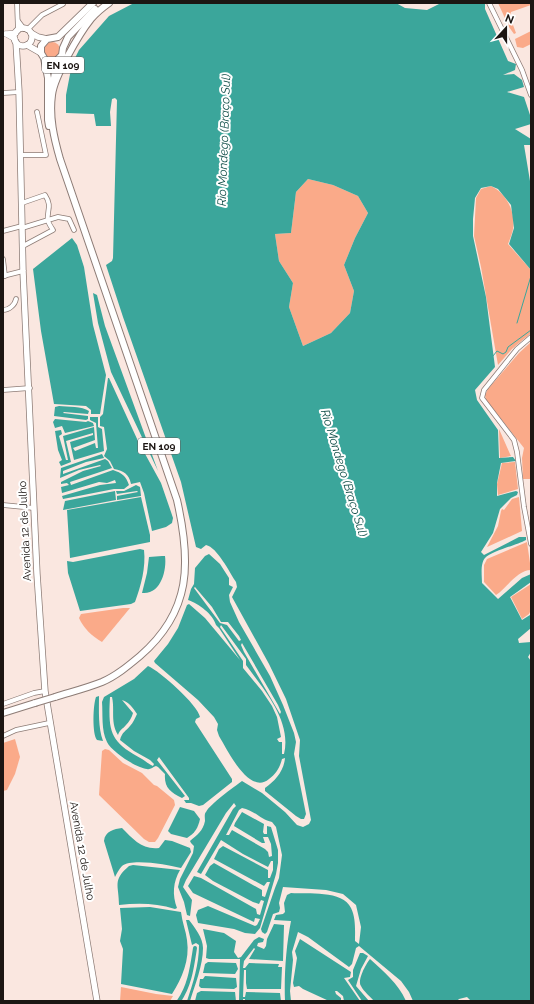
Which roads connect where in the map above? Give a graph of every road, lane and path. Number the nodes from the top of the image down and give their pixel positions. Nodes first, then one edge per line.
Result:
1 (17, 3) edge
2 (93, 3) edge
3 (102, 3) edge
4 (109, 3) edge
5 (489, 3) edge
6 (63, 4) dead end
7 (18, 21) junction
8 (28, 30) junction
9 (4, 34) edge
10 (15, 35) junction
11 (54, 39) junction
12 (47, 40) junction
13 (25, 46) junction
14 (63, 48) junction
15 (17, 56) junction
16 (42, 56) junction
17 (58, 59) junction
18 (3, 92) edge
19 (19, 92) junction
20 (531, 94) edge
21 (52, 95) junction
22 (37, 112) dead end
23 (54, 141) junction
24 (21, 155) junction
25 (22, 203) junction
26 (48, 220) junction
27 (22, 227) junction
28 (4, 230) edge
29 (74, 230) dead end
30 (23, 246) junction
31 (3, 259) edge
32 (23, 271) junction
33 (4, 276) edge
34 (16, 299) dead end
35 (3, 310) edge
36 (531, 337) edge
37 (30, 388) junction
38 (3, 390) edge
39 (3, 505) edge
40 (34, 508) junction
41 (531, 544) edge
42 (44, 691) junction
43 (3, 704) edge
44 (3, 713) edge
45 (49, 723) junction
46 (3, 736) edge
47 (97, 1001) edge

1 - 7 street
2 - 11 main road
3 - 14 main road, EN 109
4 - 21 main road, EN 109
5 - 20 street
6 - 8 street
7 - 8 street
7 - 10 street
8 - 10 main road
8 - 12 main road
8 - 13 main road
9 - 10 street
10 - 13 main road
10 - 15 main road, Avenida 12 de Julho
11 - 12 main road
11 - 14 main road, EN 109
12 - 16 main road, EN 109
13 - 15 main road
13 - 16 main road
14 - 17 main road, EN 109
15 - 19 main road, Avenida 12 de Julho
16 - 17 main road, EN 109
16 - 23 main road, EN 109
17 - 21 main road, EN 109
18 - 19 street
19 - 24 main road, Avenida 12 de Julho
21 - 23 main road, EN 109
22 - 24 street
23 - 44 main road, EN 109, bridge
24 - 25 main road, Avenida 12 de Julho
25 - 26 street
25 - 27 main road, Avenida 12 de Julho
26 - 27 street
26 - 29 street
26 - 30 street
27 - 28 street
27 - 30 main road, Avenida 12 de Julho
30 - 32 main road, Avenida 12 de Julho
31 - 33 street
32 - 33 street
32 - 37 main road, Avenida 12 de Julho
34 - 35 street
36 - 41 street
37 - 38 street
37 - 40 main road, Avenida 12 de Julho
39 - 40 street
40 - 42 main road, Avenida 12 de Julho
42 - 43 street
42 - 45 main road, Avenida 12 de Julho
45 - 46 street
45 - 47 main road, Avenida 12 de Julho

